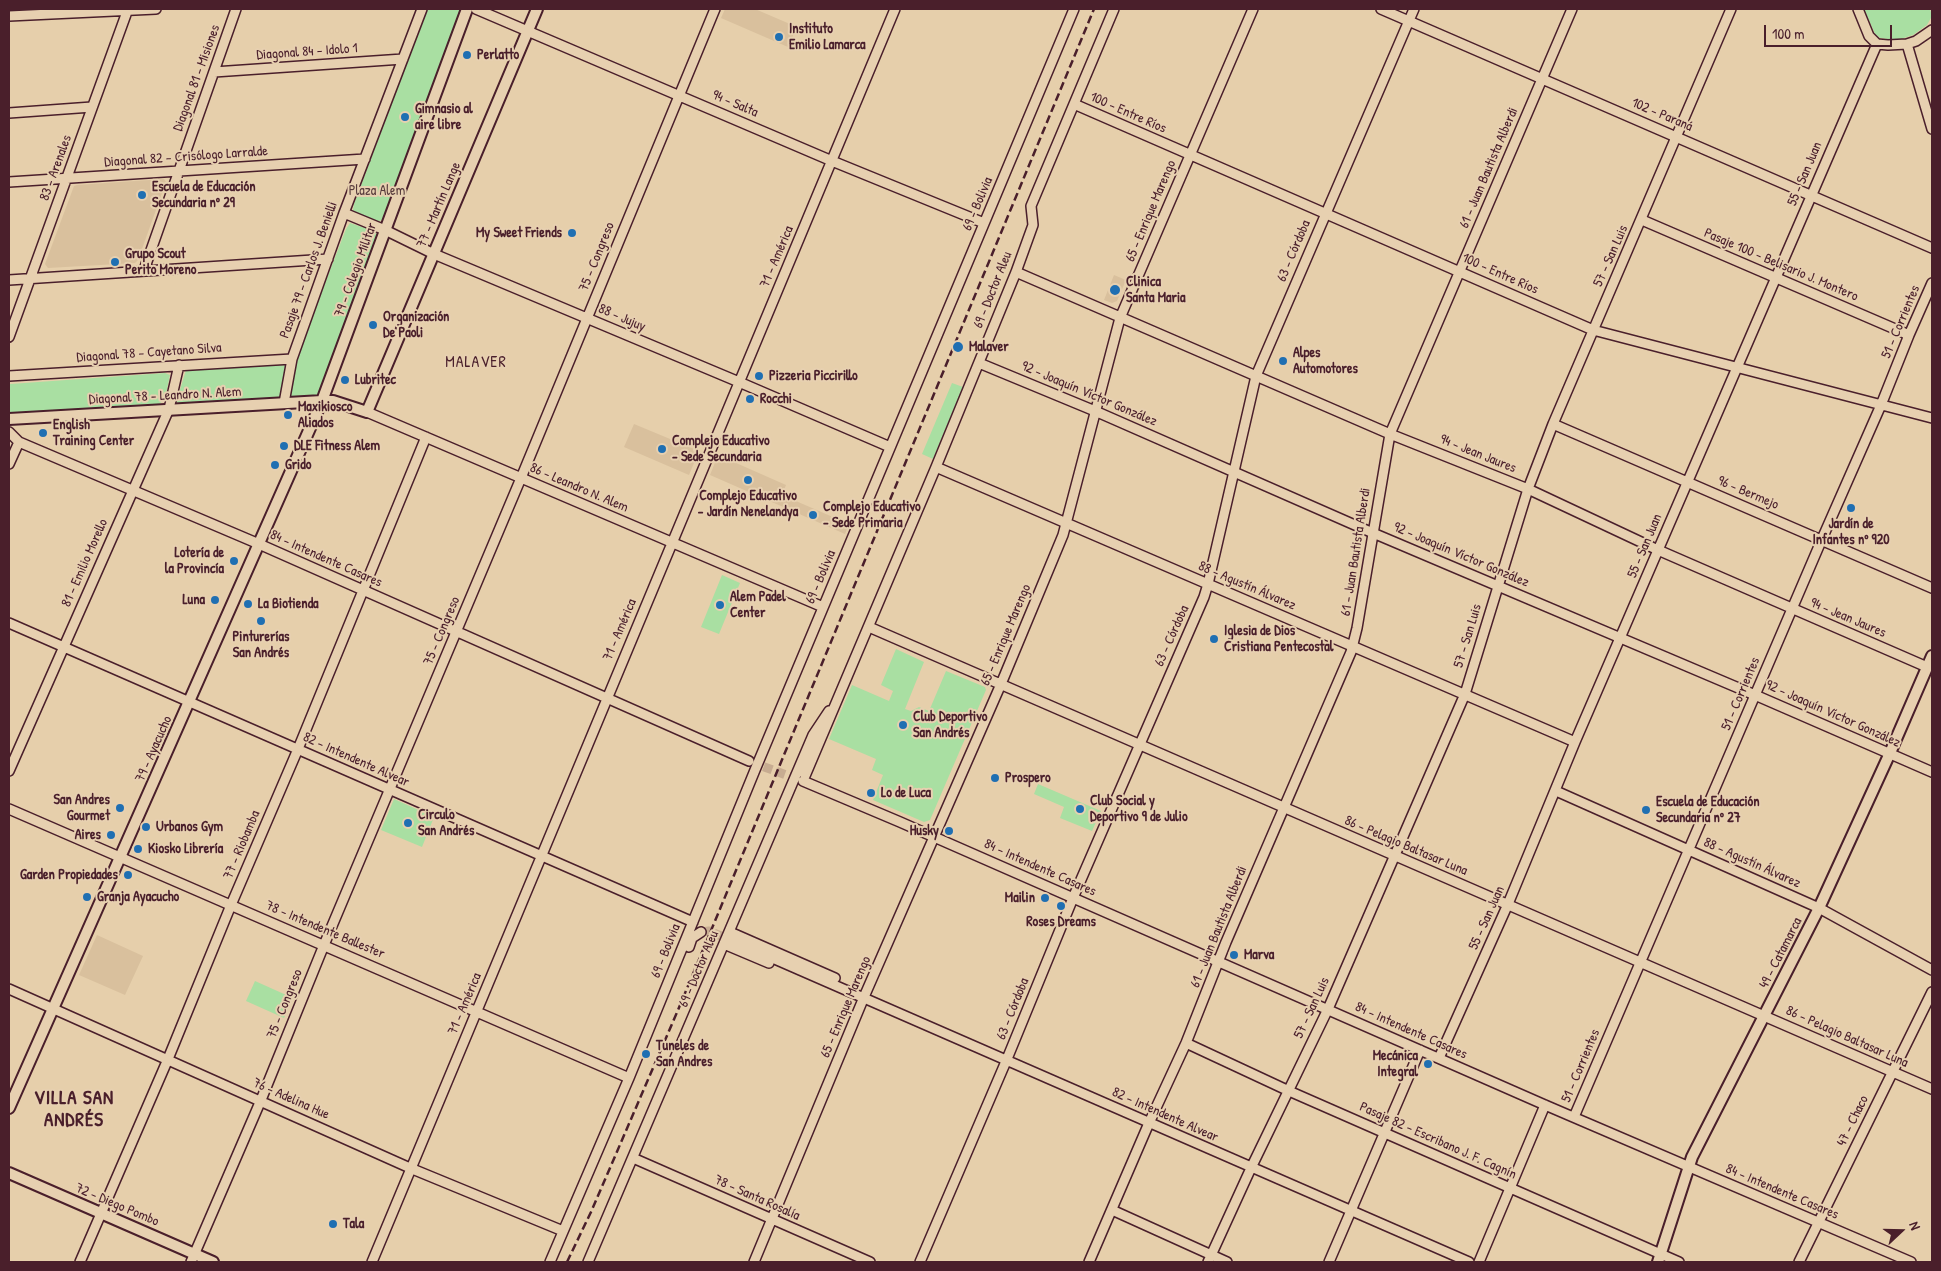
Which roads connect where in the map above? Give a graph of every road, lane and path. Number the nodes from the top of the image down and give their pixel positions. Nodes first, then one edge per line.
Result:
1 (156, 9) edge
2 (236, 9) edge
3 (422, 9) edge
4 (467, 9) edge
5 (476, 9) edge
6 (537, 9) edge
7 (715, 9) edge
8 (894, 9) edge
9 (1074, 9) edge
10 (1114, 9) edge
11 (1253, 9) edge
12 (1381, 9) edge
13 (1414, 9) edge
14 (1572, 9) edge
15 (1730, 9) edge
16 (1858, 9) edge
17 (128, 10) edge
18 (9, 16) edge
19 (1409, 21) junction
20 (528, 30) junction
21 (1932, 30) edge
22 (1877, 44) junction
23 (1907, 44) junction
24 (403, 59) junction
25 (214, 72) junction
26 (1543, 79) junction
27 (679, 95) junction
28 (1074, 104) junction
29 (92, 108) junction
30 (9, 113) edge
31 (1932, 129) edge
32 (1676, 136) junction
33 (1190, 155) junction
34 (364, 159) junction
35 (832, 162) junction
36 (178, 171) junction
37 (68, 178) junction
38 (9, 182) edge
39 (1811, 195) junction
40 (344, 213) junction
41 (1326, 213) junction
42 (1642, 220) junction
43 (984, 223) junction
44 (385, 230) junction
45 (1932, 248) edge
46 (434, 254) junction
47 (328, 259) junction
48 (144, 270) junction
49 (1460, 271) junction
50 (1016, 272) junction
51 (1776, 278) junction
52 (31, 279) junction
53 (9, 280) edge
54 (1932, 283) edge
55 (587, 318) junction
56 (1120, 318) junction
57 (1594, 330) junction
58 (1909, 335) junction
59 (9, 336) edge
60 (292, 359) junction
61 (979, 363) junction
62 (178, 365) junction
63 (1737, 366) junction
64 (9, 376) edge
65 (1256, 376) junction
66 (739, 382) junction
67 (322, 401) junction
68 (284, 403) junction
69 (1881, 405) junction
70 (169, 409) junction
71 (1095, 410) junction
72 (367, 412) junction
73 (1932, 418) edge
74 (9, 419) edge
75 (1553, 424) junction
76 (9, 432) edge
77 (1390, 434) junction
78 (426, 437) junction
79 (19, 442) junction
80 (890, 447) junction
81 (9, 464) edge
82 (936, 467) junction
83 (1234, 470) junction
84 (521, 478) junction
85 (1687, 481) junction
86 (1528, 489) junction
87 (133, 492) junction
88 (1067, 524) junction
89 (1373, 533) junction
90 (1822, 539) junction
91 (671, 543) junction
92 (259, 544) junction
93 (1658, 550) junction
94 (1208, 584) junction
95 (1498, 585) junction
96 (1932, 588) edge
97 (364, 591) junction
98 (823, 608) junction
99 (1793, 609) junction
100 (9, 623) edge
101 (869, 627) junction
102 (456, 632) junction
103 (1621, 637) junction
104 (1353, 646) junction
105 (64, 648) junction
106 (1932, 656) edge
107 (1927, 667) junction
108 (1001, 684) junction
109 (1465, 694) junction
110 (1755, 695) junction
111 (606, 698) junction
112 (190, 701) junction
113 (634, 711) junction
114 (1575, 742) junction
115 (1139, 744) junction
116 (298, 749) junction
117 (1890, 753) junction
118 (760, 760) junction
119 (749, 761) tunnel mouth
120 (755, 770) junction
121 (9, 771) edge
122 (1932, 772) edge
123 (801, 776) junction
124 (792, 782) junction
125 (390, 791) junction
126 (1556, 791) junction
127 (1283, 808) junction
128 (9, 809) edge
129 (900, 822) junction
130 (934, 837) junction
131 (1689, 850) junction
132 (1395, 856) junction
133 (121, 857) junction
134 (542, 857) junction
135 (1073, 898) junction
136 (1508, 904) junction
137 (231, 905) junction
138 (1819, 908) junction
139 (693, 922) junction
140 (700, 932) dead end
141 (728, 939) junction
142 (324, 945) junction
143 (1219, 961) junction
144 (1640, 962) junction
145 (1932, 970) edge
146 (9, 989) edge
147 (850, 991) junction
148 (1932, 992) edge
149 (864, 997) junction
150 (53, 1008) junction
151 (1328, 1009) junction
152 (477, 1012) junction
153 (1765, 1015) junction
154 (1186, 1044) junction
155 (642, 1046) junction
156 (1420, 1050) junction
157 (1439, 1058) junction
158 (168, 1059) junction
159 (1007, 1059) junction
160 (1892, 1072) junction
161 (629, 1078) junction
162 (1932, 1089) edge
163 (1288, 1091) junction
164 (261, 1100) junction
165 (1545, 1105) junction
166 (9, 1108) edge
167 (1574, 1116) junction
168 (1149, 1122) junction
169 (1385, 1132) junction
170 (633, 1158) junction
171 (1688, 1166) junction
172 (410, 1168) junction
173 (1251, 1168) junction
174 (9, 1173) edge
175 (1509, 1187) junction
176 (1112, 1210) junction
177 (1351, 1211) junction
178 (102, 1214) junction
179 (772, 1220) junction
180 (1819, 1222) junction
181 (564, 1231) junction
182 (193, 1258) edge
183 (1210, 1258) edge
184 (1659, 1258) edge
185 (80, 1262) edge
186 (213, 1262) edge
187 (372, 1262) edge
188 (550, 1262) edge
189 (588, 1262) edge
190 (754, 1262) edge
191 (870, 1262) edge
192 (920, 1262) edge
193 (1089, 1262) edge
194 (1227, 1262) edge
195 (1329, 1262) edge
196 (1469, 1262) edge
197 (1479, 1262) edge
198 (1679, 1262) edge
199 (1799, 1262) edge
200 (1911, 1262) edge

1 - 17 street
2 - 25 street, Diagonal 81 - Misiones
3 - 24 street, Pasaje 79 - Carlos J. Benielli
4 - 44 street, 79 - Colegio Militar
5 - 20 street, 94 - Salta
6 - 20 street, 77 - Martín Lange
7 - 27 street, 75 - Congreso
8 - 35 street, 71 - América
9 - 43 street, 69 - Bolivia
10 - 28 street, 69 - Doctor Aleu
11 - 33 street, 65 - Enrique Marengo
12 - 19 street, 102 - Paraná
13 - 19 street, 63 - Córdoba
14 - 26 street, 61 - Juan Bautista Alberdi
15 - 32 street, 57 - San Luis
16 - 22 street
17 - 18 street
17 - 29 street, 83 - Arenales
19 - 26 street, 102 - Paraná
19 - 41 street, 63 - Córdoba
20 - 27 street, 94 - Salta
20 - 46 street, 77 - Martín Lange
21 - 23 street
22 - 23 street
22 - 39 street, 55 - San Juan
23 - 31 street
24 - 25 street, Diagonal 84 - Idolo 1
24 - 34 street, Pasaje 79 - Carlos J. Benielli
25 - 36 street, Diagonal 81 - Misiones
26 - 32 street, 102 - Paraná
26 - 49 street, 61 - Juan Bautista Alberdi
27 - 35 street, 94 - Salta
27 - 55 street, 75 - Congreso
28 - 33 street, 100 - Entre Ríos
28 - 50 street, 69 - Doctor Aleu
29 - 30 street
29 - 37 street, 83 - Arenales
32 - 39 street, 102 - Paraná
32 - 42 street, 57 - San Luis
33 - 41 street, 100 - Entre Ríos
33 - 56 street, 65 - Enrique Marengo
34 - 36 street, Diagonal 82 - Crisólogo Larralde
34 - 40 street, Pasaje 79 - Carlos J. Benielli
35 - 43 street, 94 - Salta
35 - 66 street, 71 - América
36 - 37 street, Diagonal 82 - Crisólogo Larralde
36 - 48 street, Diagonal 81 - Misiones
37 - 38 street, Diagonal 82 - Crisólogo Larralde
37 - 52 street, 83 - Arenales
39 - 45 street, 102 - Paraná
39 - 51 street, 55 - San Juan
40 - 44 street, 88 - Jujuy
40 - 47 street, Pasaje 79 - Carlos J. Benielli
41 - 49 street, 100 - Entre Ríos
41 - 65 street, 63 - Córdoba
42 - 51 street, Pasaje 100 - Belisario J. Montero
42 - 57 street, 57 - San Luis
43 - 80 street, 69 - Bolivia
44 - 46 street, 88 - Jujuy
44 - 67 street, 79 - Colegio Militar
46 - 55 street, 88 - Jujuy
46 - 72 street, 77 - Martín Lange
47 - 48 street
47 - 60 street, Pasaje 79 - Carlos J. Benielli
48 - 52 street
49 - 57 street, 100 - Entre Ríos
49 - 77 street, 61 - Juan Bautista Alberdi
50 - 56 street, 94 - Jean Jaures
50 - 61 street, 69 - Doctor Aleu
51 - 58 street, Pasaje 100 - Belisario J. Montero
51 - 63 street, 55 - San Juan
52 - 53 street
52 - 59 street, 83 - Arenales
54 - 58 street, 51 - Corrientes
55 - 66 street, 88 - Jujuy
55 - 84 street, 75 - Congreso
56 - 65 street, 94 - Jean Jaures
56 - 71 street, 65 - Enrique Marengo
57 - 63 street, 100 - Entre Ríos
57 - 75 street, 57 - San Luis
58 - 69 street, 51 - Corrientes
60 - 62 street, Diagonal 78 - Cayetano Silva
60 - 68 street, Pasaje 79 - Carlos J. Benielli
61 - 71 street, 92 - Joaquín Víctor González
61 - 82 street, 69 - Doctor Aleu
62 - 64 street, Diagonal 78 - Cayetano Silva
62 - 70 street, 81 - Emilio Morello
63 - 69 street, 100 - Entre Ríos
63 - 85 street, 55 - San Juan
65 - 77 street, 94 - Jean Jaures
65 - 83 street, 63 - Córdoba
66 - 80 street, 88 - Jujuy
66 - 91 street, 71 - América
67 - 68 street, Diagonal 78 - Leandro N. Alem
67 - 72 street, 86 - Leandro N. Alem
67 - 92 street, 79 - Ayacucho
68 - 70 street, Diagonal 78 - Leandro N. Alem
69 - 73 street, 100 - Entre Ríos
69 - 90 street, 51 - Corrientes
70 - 74 street, Diagonal 78 - Leandro N. Alem
70 - 87 street, 81 - Emilio Morello
71 - 83 street, 92 - Joaquín Víctor González
71 - 88 street, 65 - Enrique Marengo
72 - 78 street, 86 - Leandro N. Alem
75 - 85 street, 96 - Bermejo
75 - 86 street, 57 - San Luis
76 - 79 street, 84 - Intendente Casares
77 - 86 street, 94 - Jean Jaures
77 - 89 street, 61 - Juan Bautista Alberdi
78 - 84 street, 86 - Leandro N. Alem
78 - 97 street, 77 - Riobamba
79 - 81 street
79 - 87 street, 84 - Intendente Casares
80 - 98 street, 69 - Bolivia
82 - 88 street, 88 - Agustín Álvarez
82 - 101 street, 69 - Doctor Aleu
83 - 89 street, 92 - Joaquín Víctor González
83 - 94 street, 63 - Córdoba
84 - 91 street, 86 - Leandro N. Alem
84 - 102 street, 75 - Congreso
85 - 90 street, 96 - Bermejo
85 - 93 street, 55 - San Juan
86 - 93 street, 94 - Jean Jaures
86 - 95 street, 57 - San Luis
87 - 92 street, 84 - Intendente Casares
87 - 105 street, 81 - Emilio Morello
88 - 94 street, 88 - Agustín Álvarez
88 - 108 street, 65 - Enrique Marengo
89 - 95 street, 92 - Joaquín Víctor González
89 - 104 street, 61 - Juan Bautista Alberdi
90 - 96 street, 96 - Bermejo
90 - 99 street, 51 - Corrientes
91 - 98 street, 86 - Leandro N. Alem
91 - 111 street, 71 - América
92 - 97 street, 84 - Intendente Casares
92 - 112 street, 79 - Ayacucho
93 - 99 street, 94 - Jean Jaures
93 - 103 street, 55 - San Juan
94 - 104 street, 88 - Agustín Álvarez
94 - 115 street, 63 - Córdoba
95 - 103 street, 92 - Joaquín Víctor González
95 - 109 street, 57 - San Luis
97 - 102 street, 84 - Intendente Casares
97 - 116 street, 77 - Riobamba
98 - 118 street, 69 - Bolivia
99 - 107 street, 94 - Jean Jaures
99 - 110 street, 51 - Corrientes
100 - 105 street, 82 - Intendente Alvear
101 - 108 street, 86 - Pelagio Baltasar Luna
101 - 123 street, 69 - Doctor Aleu
102 - 111 street, 84 - Intendente Casares
102 - 125 street, 75 - Congreso
103 - 110 street, 92 - Joaquín Víctor González
103 - 114 street, 55 - San Juan
104 - 109 street, 88 - Agustín Álvarez
104 - 127 street, 61 - Juan Bautista Alberdi
105 - 112 street, 82 - Intendente Alvear
105 - 121 street, 81 - Emilio Morello
106 - 107 street, 49 - Catamarca
107 - 117 street, 49 - Catamarca
108 - 115 street, 86 - Pelagio Baltasar Luna
108 - 130 street, 65 - Enrique Marengo
109 - 114 street, 88 - Agustín Álvarez
109 - 132 street, 57 - San Luis
110 - 117 street, 92 - Joaquín Víctor González
110 - 131 street, 51 - Corrientes
111 - 113 street, 84 - Intendente Casares
111 - 134 street, 71 - América
112 - 116 street, 82 - Intendente Alvear
112 - 133 street, 79 - Ayacucho
113 - 118 street, 84 - Intendente Casares
113 - 119 street, 84 - Intendente Casares
113 - 120 street, 84 - Intendente Casares
114 - 126 street, 55 - San Juan
115 - 127 street, 86 - Pelagio Baltasar Luna
115 - 135 street, 63 - Córdoba
116 - 125 street, 82 - Intendente Alvear
116 - 137 street, 77 - Riobamba
117 - 122 street, 92 - Joaquín Víctor González
117 - 138 street, 49 - Catamarca
118 - 120 street, 69 - Bolivia
120 - 139 street, 69 - Bolivia
123 - 124 street, 69 - Doctor Aleu
123 - 129 street, 84 - Intendente Casares
124 - 129 street, 84 - Intendente Casares
124 - 141 street, 69 - Doctor Aleu
125 - 134 street, 82 - Intendente Alvear
125 - 142 street, 75 - Congreso
126 - 131 street, 88 - Agustín Álvarez
126 - 136 street, 55 - San Juan
127 - 132 street, 86 - Pelagio Baltasar Luna
127 - 143 street, 61 - Juan Bautista Alberdi
128 - 133 street, 78 - Intendente Ballester
129 - 130 street, 84 - Intendente Casares
130 - 135 street, 84 - Intendente Casares
130 - 149 street, 65 - Enrique Marengo
131 - 138 street, 88 - Agustín Álvarez
131 - 144 street, 51 - Corrientes
132 - 136 street, 86 - Pelagio Baltasar Luna
132 - 151 street, 57 - San Luis
133 - 137 street, 78 - Intendente Ballester
133 - 150 street, 79 - Ayacucho
134 - 139 street, 82 - Intendente Alvear
134 - 152 street, 71 - América
135 - 143 street, 84 - Intendente Casares
135 - 159 street, 63 - Córdoba
136 - 144 street, 86 - Pelagio Baltasar Luna
136 - 157 street, 55 - San Juan
137 - 142 street, 78 - Intendente Ballester
137 - 158 street, 77 - Riobamba
138 - 145 street, 88 - Agustín Álvarez
138 - 153 street, 49 - Catamarca
139 - 155 street, 69 - Bolivia
140 - 155 street, 69 - Bolivia
141 - 147 street, 82 - Intendente Alvear
141 - 147 street, 82 - Intendente Alvear
141 - 170 street, 69 - Doctor Aleu
142 - 152 street, 78 - Intendente Ballester
142 - 164 street, 75 - Congreso
143 - 151 street, 84 - Intendente Casares
143 - 154 street, 61 - Juan Bautista Alberdi
144 - 153 street, 86 - Pelagio Baltasar Luna
144 - 167 street, 51 - Corrientes
146 - 150 street, 76 - Adelina Hue
147 - 149 street, 82 - Intendente Alvear
148 - 160 street, 47 - Chaco
149 - 159 street, 82 - Intendente Alvear
149 - 179 street, 65 - Enrique Marengo
150 - 158 street, 76 - Adelina Hue
150 - 166 street, 79 - Ayacucho
151 - 156 street, 84 - Intendente Casares
151 - 163 street, 57 - San Luis
152 - 161 street, 78 - Intendente Ballester
152 - 172 street, 71 - América
153 - 160 street, 86 - Pelagio Baltasar Luna
153 - 171 street, 49 - Catamarca
154 - 163 street, Pasaje 82 - Escribano J. F. Cagnín
154 - 168 street, 61 - Juan Bautista Alberdi
155 - 161 street, 69 - Bolivia
156 - 157 street, 84 - Intendente Casares
156 - 169 street
157 - 165 street, 84 - Intendente Casares
158 - 164 street, 76 - Adelina Hue
158 - 178 street, 77 - Riobamba
159 - 168 street, 82 - Intendente Alvear
159 - 192 street, 63 - Córdoba
160 - 162 street, 86 - Pelagio Baltasar Luna
160 - 180 street, 47 - Chaco
161 - 181 street, 69 - Bolivia
163 - 169 street, Pasaje 82 - Escribano J. F. Cagnín
163 - 173 street, 57 - San Luis
164 - 172 street, 76 - Adelina Hue
164 - 182 street, 75 - Congreso
165 - 167 street, 84 - Intendente Casares
165 - 175 street, 51 - Corrientes
167 - 171 street, 84 - Intendente Casares
168 - 173 street, 82 - Intendente Alvear
168 - 176 street, 61 - Juan Bautista Alberdi
169 - 175 street, Pasaje 82 - Escribano J. F. Cagnín
169 - 177 street
170 - 179 street, 78 - Santa Rosalía
170 - 189 street, 69 - Doctor Aleu
171 - 180 street, 84 - Intendente Casares
171 - 184 street, 49 - Catamarca
172 - 181 street, 76 - Adelina Hue
172 - 187 street, 71 - América
173 - 177 street, 82 - Intendente Alvear
173 - 183 street, 57 - San Luis
174 - 178 street, 72 - Diego Pombo
175 - 184 street, Pasaje 82 - Escribano J. F. Cagnín
175 - 197 street, 51 - Corrientes
176 - 183 street
176 - 193 street, 61 - Juan Bautista Alberdi
177 - 195 street
177 - 196 street, 82 - Intendente Alvear
178 - 182 street, 72 - Diego Pombo
178 - 185 street, 77 - Riobamba
179 - 190 street, 65 - Enrique Marengo
179 - 191 street, 78 - Santa Rosalía
180 - 199 street, 47 - Chaco
180 - 200 street, 84 - Intendente Casares
181 - 188 street, 69 - Bolivia
182 - 186 street, 72 - Diego Pombo
183 - 194 street
184 - 198 street, Pasaje 82 - Escribano J. F. Cagnín

